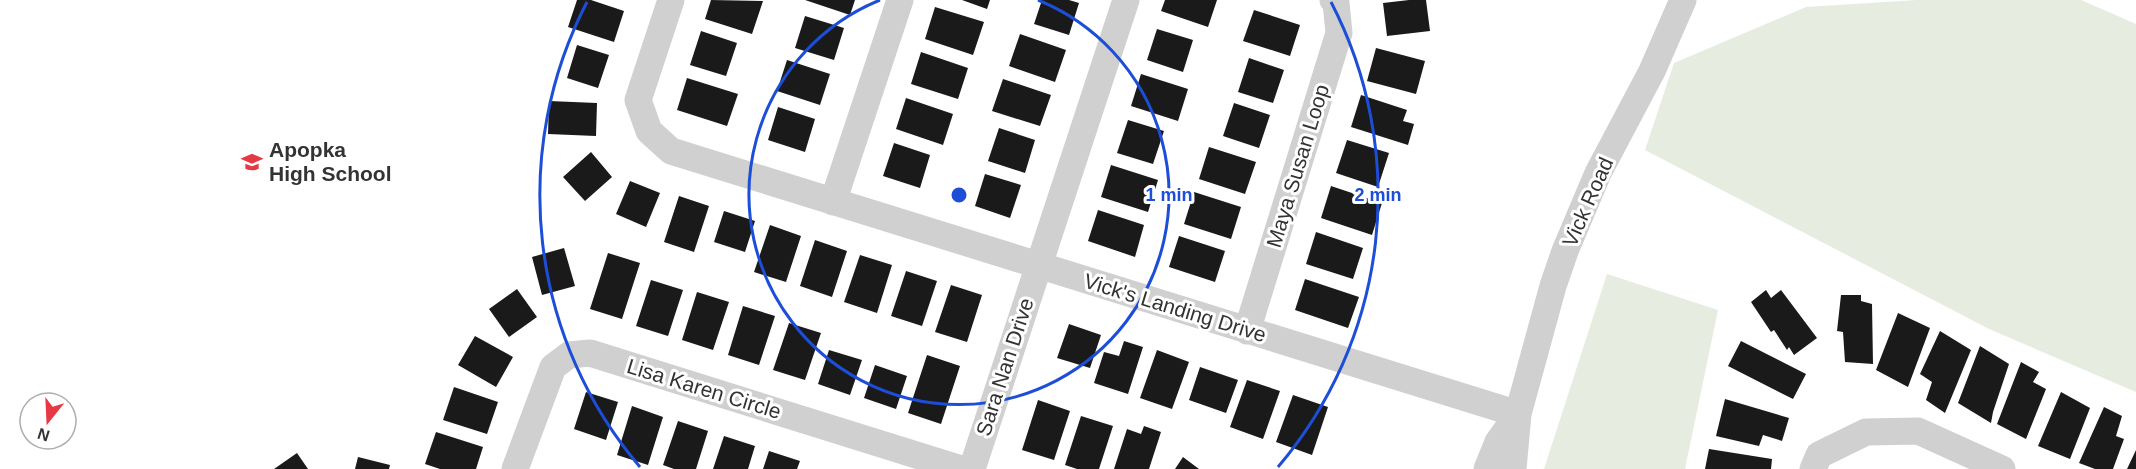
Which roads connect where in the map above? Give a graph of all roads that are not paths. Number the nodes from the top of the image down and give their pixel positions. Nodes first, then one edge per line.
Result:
1 (671, 0) edge
2 (900, 0) edge
3 (1126, 0) edge
4 (1333, 0) edge
5 (1683, 0) edge
6 (833, 202) junction
7 (1038, 266) junction
8 (1247, 331) junction
9 (1518, 414) junction
10 (515, 469) edge
11 (961, 469) edge
12 (972, 469) edge
13 (1487, 469) edge
14 (1513, 469) edge
15 (1813, 469) edge
16 (2002, 469) edge

1 - 6 street, Vick's Landing Drive
2 - 6 street
3 - 7 street
4 - 8 street, Maya Susan Loop
5 - 9 street, Vick Road
6 - 7 street, Vick's Landing Drive
7 - 8 street, Vick's Landing Drive
7 - 12 street, Sara Nan Drive
8 - 9 street, Vick's Landing Drive
9 - 13 street, Vick Road
9 - 14 street, Vick Road
10 - 11 street, Lisa Karen Circle
15 - 16 street

